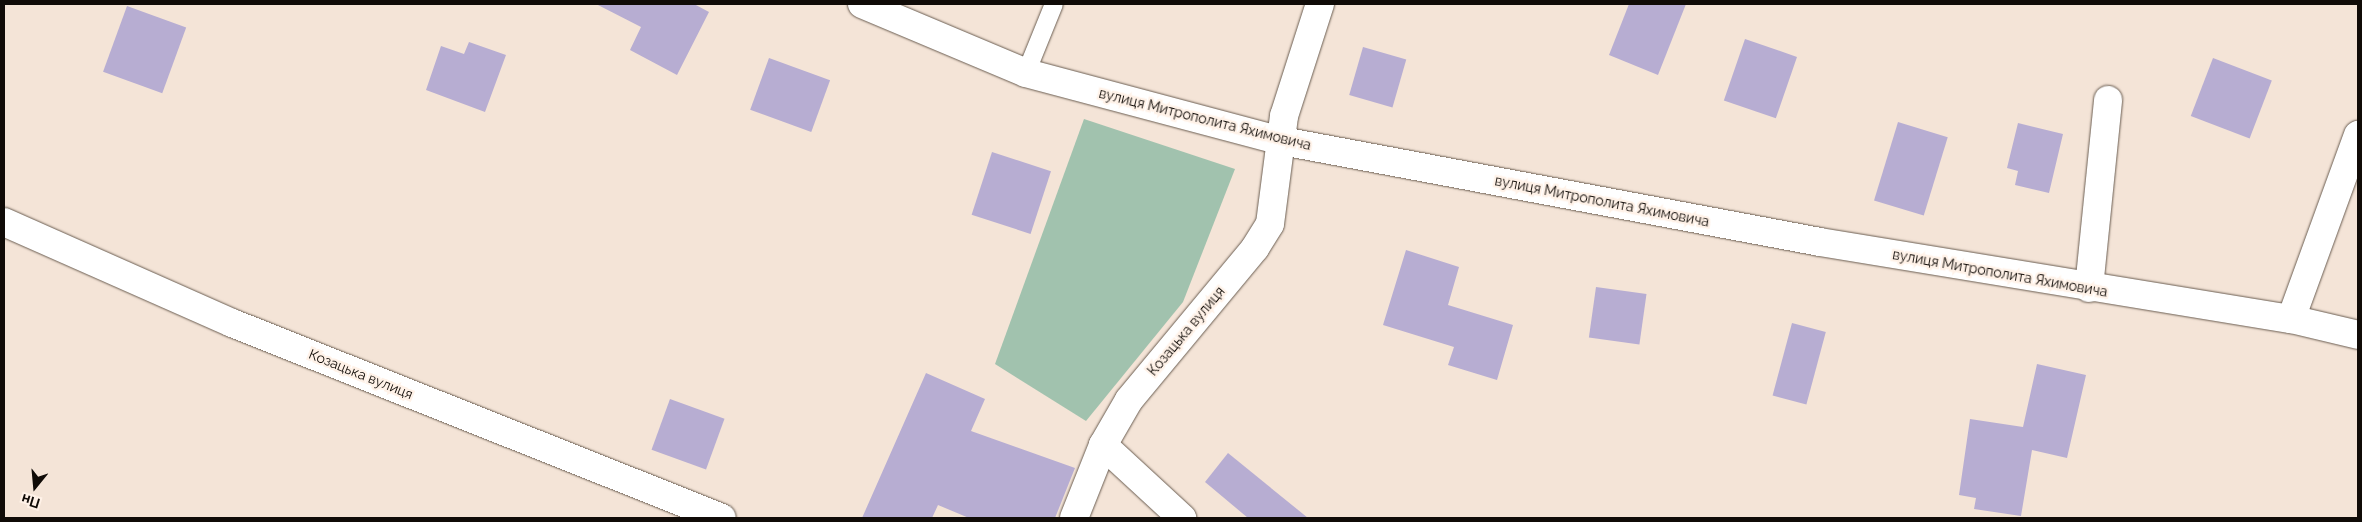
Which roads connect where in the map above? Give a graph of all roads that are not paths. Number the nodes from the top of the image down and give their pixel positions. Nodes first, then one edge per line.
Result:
1 (862, 4) edge
2 (1054, 4) edge
3 (1320, 4) edge
4 (1026, 73) junction
5 (2108, 100) dead end
6 (2358, 135) edge
7 (1282, 141) junction
8 (4, 222) edge
9 (2089, 288) junction
10 (2291, 319) junction
11 (2358, 335) edge
12 (1102, 445) junction
13 (722, 518) edge
14 (1074, 518) edge
15 (1182, 518) edge

1 - 4 street, вулиця Митрополита Яхимовича
2 - 4 lane
3 - 7 street, Козацька вулиця
4 - 7 street, вулиця Митрополита Яхимовича
5 - 9 street
6 - 10 street
7 - 9 street, вулиця Митрополита Яхимовича
7 - 12 street, Козацька вулиця
8 - 13 street, Козацька вулиця
9 - 10 street, вулиця Митрополита Яхимовича
10 - 11 street, вулиця Митрополита Яхимовича
12 - 14 street, Козацька вулиця
12 - 15 street

